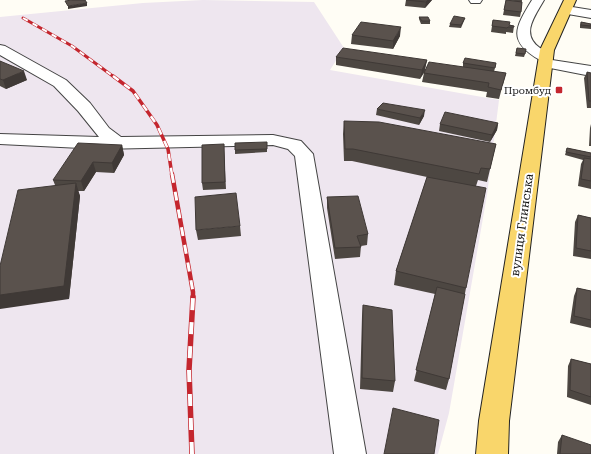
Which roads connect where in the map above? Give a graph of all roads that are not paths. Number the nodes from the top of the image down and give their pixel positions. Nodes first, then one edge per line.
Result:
1 (538, 0) edge
2 (568, 5) edge
3 (591, 14) edge
4 (0, 49) edge
5 (546, 60) junction
6 (591, 71) edge
7 (0, 139) edge
8 (117, 143) junction
9 (350, 454) edge
10 (492, 454) edge

1 - 5 street
2 - 3 street
2 - 5 main road, вулиця Глинська
4 - 8 street
5 - 6 street
5 - 10 main road, вулиця Глинська
7 - 8 street
8 - 9 street

